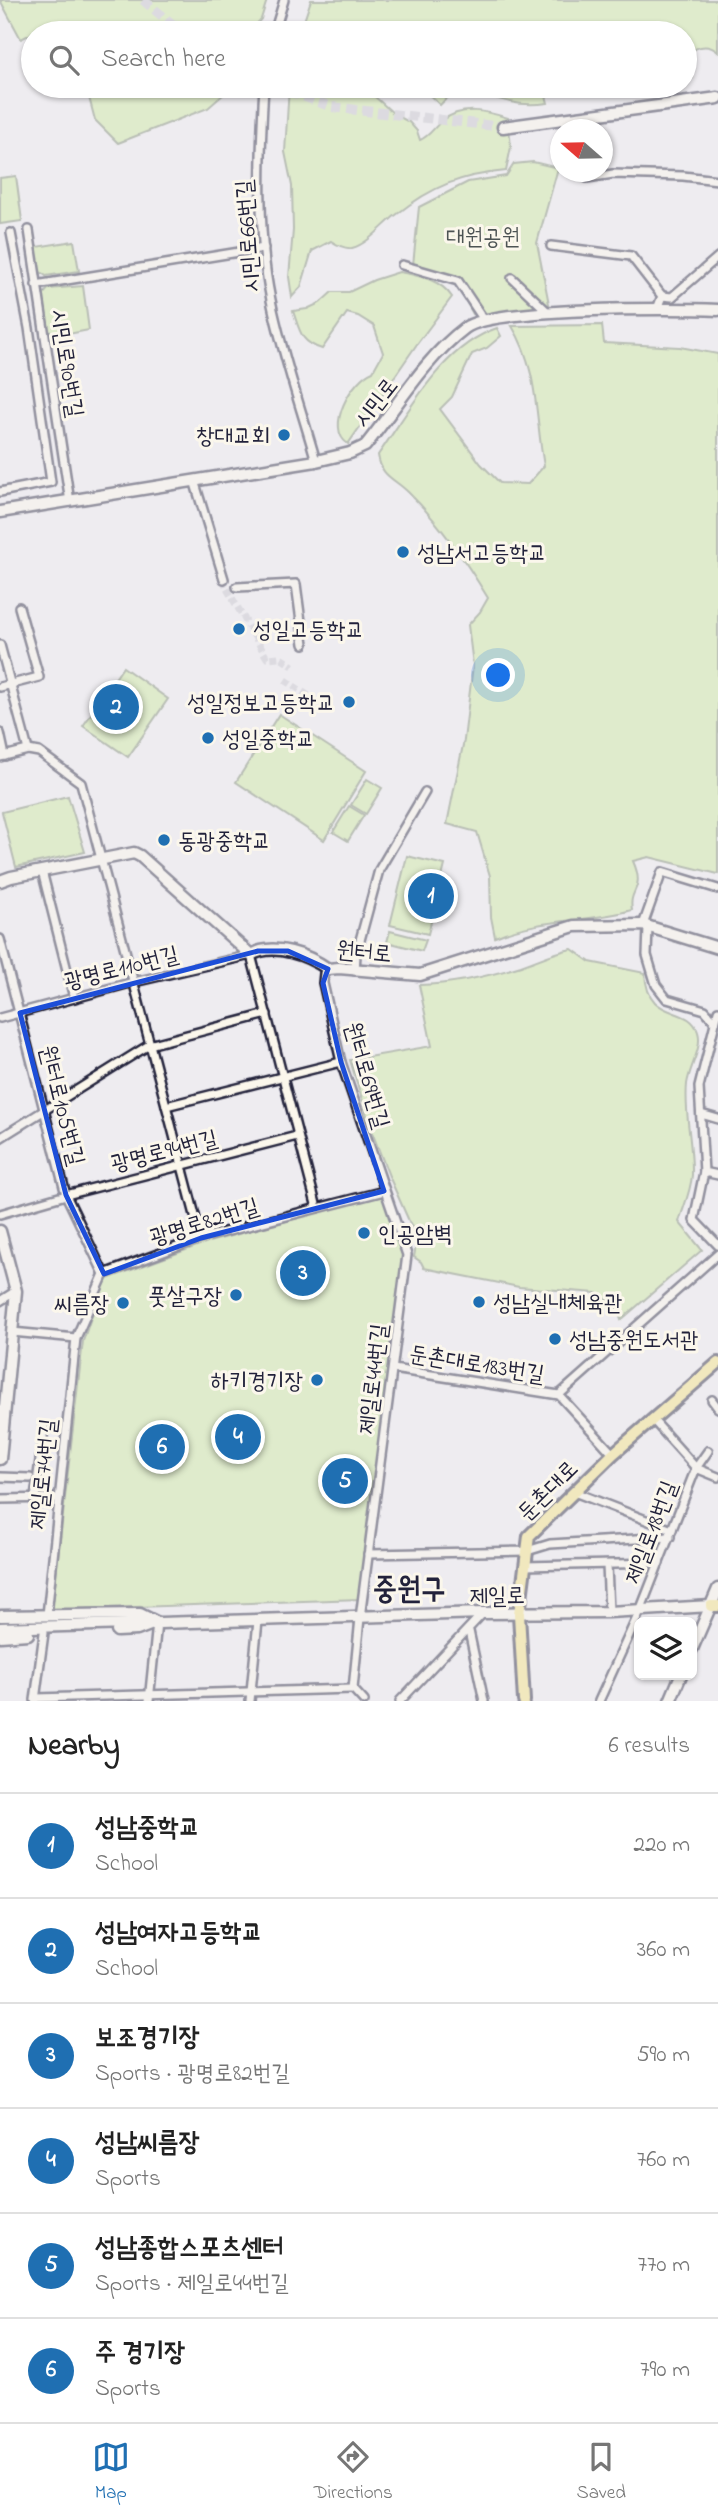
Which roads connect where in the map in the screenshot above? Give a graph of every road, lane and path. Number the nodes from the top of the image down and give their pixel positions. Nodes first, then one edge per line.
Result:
1 (284, 0) edge
2 (278, 21) edge
3 (263, 98) edge
4 (718, 98) edge
5 (503, 127) tunnel mouth
6 (613, 174) edge
7 (718, 180) edge
8 (29, 230) dead end
9 (11, 233) dead end
10 (551, 246) dead end
11 (264, 248) junction
12 (718, 257) edge
13 (402, 265) dead end
14 (512, 278) dead end
15 (36, 285) junction
16 (662, 296) junction
17 (657, 309) junction
18 (718, 310) edge
19 (549, 313) junction
20 (484, 320) junction
21 (316, 461) junction
22 (194, 480) junction
23 (0, 492) edge
24 (70, 502) junction
25 (0, 512) edge
26 (224, 579) tunnel mouth
27 (237, 587) dead end
28 (19, 607) dead end
29 (304, 644) dead end
30 (0, 645) edge
31 (11, 684) junction
32 (0, 687) edge
33 (0, 733) edge
34 (28, 750) junction
35 (3, 757) edge
36 (425, 792) dead end
37 (100, 859) junction
38 (42, 871) junction
39 (0, 881) edge
40 (718, 889) edge
41 (646, 926) junction
42 (0, 939) edge
43 (718, 948) edge
44 (251, 955) junction
45 (328, 969) junction
46 (355, 971) junction
47 (134, 982) junction
48 (74, 998) junction
49 (718, 1012) edge
50 (20, 1013) junction
51 (267, 1014) junction
52 (0, 1018) edge
53 (715, 1022) junction
54 (149, 1045) junction
55 (341, 1062) junction
56 (282, 1075) junction
57 (166, 1106) junction
58 (44, 1109) junction
59 (701, 1114) junction
60 (718, 1119) edge
61 (297, 1136) junction
62 (0, 1138) edge
63 (180, 1166) junction
64 (704, 1172) junction
65 (718, 1175) edge
66 (384, 1191) junction
67 (66, 1195) junction
68 (317, 1208) junction
69 (0, 1214) edge
70 (0, 1231) edge
71 (201, 1238) junction
72 (718, 1245) edge
73 (718, 1254) edge
74 (104, 1274) junction
75 (16, 1291) junction
76 (0, 1301) edge
77 (12, 1332) junction
78 (76, 1338) junction
79 (718, 1363) edge
80 (393, 1369) junction
81 (559, 1395) junction
82 (712, 1401) dead end
83 (718, 1408) edge
84 (653, 1420) junction
85 (44, 1429) dead end
86 (708, 1451) dead end
87 (613, 1454) junction
88 (0, 1459) edge
89 (696, 1468) junction
90 (0, 1477) edge
91 (718, 1477) edge
92 (30, 1478) dead end
93 (574, 1492) junction
94 (35, 1498) junction
95 (59, 1498) junction
96 (0, 1499) edge
97 (671, 1534) junction
98 (527, 1551) junction
99 (368, 1554) junction
100 (659, 1563) junction
101 (607, 1565) junction
102 (524, 1566) junction
103 (718, 1589) edge
104 (715, 1606) edge
105 (640, 1611) junction
106 (609, 1612) junction
107 (483, 1614) junction
108 (519, 1614) junction
109 (47, 1615) junction
110 (0, 1616) edge
111 (360, 1618) junction
112 (258, 1621) junction
113 (157, 1623) junction
114 (0, 1629) edge
115 (469, 1631) junction
116 (44, 1633) junction
117 (0, 1636) edge
118 (697, 1640) edge
119 (679, 1680) edge
120 (353, 1689) junction
121 (251, 1697) edge
122 (149, 1698) edge
123 (36, 1699) edge
124 (402, 1700) edge
125 (364, 1701) edge
126 (484, 1701) edge
127 (524, 1701) edge
128 (599, 1701) edge
129 (670, 1701) edge

1 - 2 street
3 - 11 street, 시민로66번길
4 - 5 main road
6 - 7 street
8 - 15 street, 시민로90번길
9 - 23 street
10 - 16 street
11 - 15 street
11 - 21 street, 시민로66번길
12 - 16 street
13 - 20 street
14 - 19 street
15 - 24 street, 시민로90번길
16 - 17 street
17 - 18 main road, 시민로
17 - 19 main road, 시민로
19 - 20 main road, 시민로
20 - 21 main road, 시민로
21 - 22 main road, 시민로
22 - 24 main road, 시민로
22 - 26 street
24 - 25 main road, 시민로
27 - 29 street
28 - 31 street
30 - 31 street
31 - 32 street
31 - 34 street
33 - 35 street
34 - 35 street
34 - 37 street
36 - 46 street
37 - 38 main road
37 - 44 main road
37 - 47 street
38 - 39 main road
38 - 48 street
40 - 41 street
41 - 43 main road, 원터로
41 - 46 main road, 원터로
41 - 53 street
42 - 50 street, 원터로105번길
44 - 45 main road, 원터로
44 - 47 street, 광명로110번길
44 - 51 street
45 - 46 main road, 원터로
45 - 55 street, 원터로69번길
47 - 48 street, 광명로110번길
47 - 54 street
48 - 50 street, 광명로110번길
49 - 53 street
50 - 52 street, 광명로110번길
50 - 58 street, 원터로105번길
51 - 54 street
51 - 56 street
53 - 59 street
54 - 57 street
54 - 58 street
55 - 56 street
55 - 66 street, 원터로69번길
56 - 57 street
56 - 61 street
57 - 63 street
58 - 62 street
58 - 67 street, 원터로105번길
59 - 60 street
59 - 64 street
61 - 63 street, 광명로94번길
61 - 68 street
63 - 67 street, 광명로94번길
63 - 71 street
64 - 65 street
64 - 72 street
66 - 68 street, 광명로82번길
66 - 80 street, 제일로44번길
67 - 69 street, 광명로94번길
67 - 74 street, 원터로105번길
68 - 71 street, 광명로82번길
70 - 75 main road
71 - 74 street, 광명로82번길
73 - 81 street
74 - 78 street
75 - 76 street
75 - 77 main road
77 - 78 street
77 - 88 main road
78 - 95 street, 제일로74번길
79 - 84 main road, 둔촌대로
80 - 81 street, 둔촌대로183번길
80 - 99 street, 제일로44번길
81 - 87 street, 둔촌대로183번길
82 - 83 street
84 - 87 main road, 둔촌대로
84 - 89 street
85 - 94 street
86 - 89 street, 제일로18번길
87 - 93 main road, 둔촌대로
89 - 91 street
89 - 97 street, 제일로18번길
90 - 92 street
93 - 97 street
93 - 98 main road, 둔촌대로
94 - 95 street
94 - 96 street
95 - 109 street, 제일로74번길
97 - 98 street
97 - 100 street, 제일로18번길
98 - 99 street
98 - 102 main road, 둔촌대로
99 - 111 street, 제일로44번길
100 - 101 street
100 - 105 street, 제일로18번길
101 - 102 street
101 - 106 street
102 - 108 main road, 둔촌대로
103 - 104 main road
104 - 105 main road, 제일로
104 - 118 main road
105 - 106 main road, 제일로
105 - 128 street, 제일로18번길
106 - 108 main road, 제일로
107 - 108 main road, 제일로
107 - 111 main road, 제일로
107 - 115 street
108 - 127 main road, 둔촌대로
109 - 110 main road
109 - 113 main road
111 - 112 main road, 제일로
111 - 120 street, 제일로44번길
112 - 113 main road, 제일로
112 - 121 street
113 - 114 main road
113 - 116 main road
113 - 122 street
115 - 124 street
115 - 126 street
116 - 117 main road
116 - 123 street
119 - 129 main road
120 - 121 street
120 - 125 street
121 - 122 street
122 - 123 street

